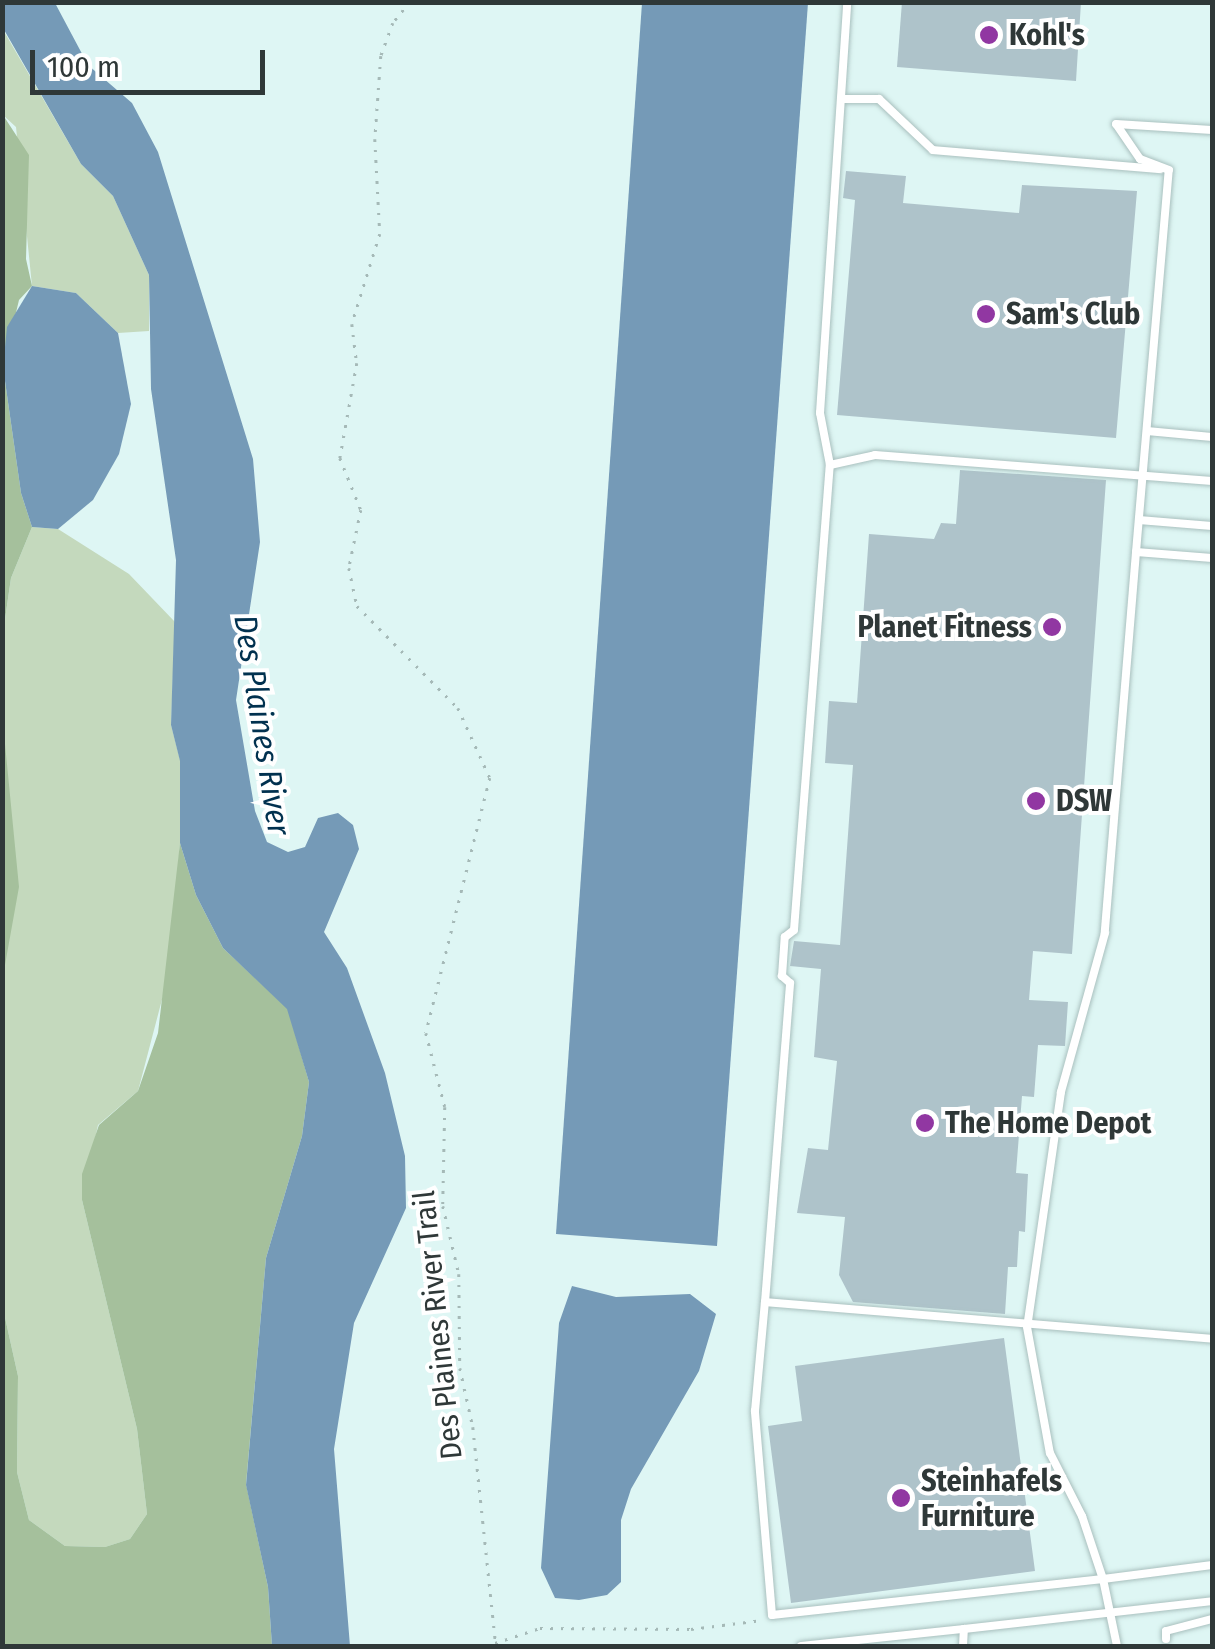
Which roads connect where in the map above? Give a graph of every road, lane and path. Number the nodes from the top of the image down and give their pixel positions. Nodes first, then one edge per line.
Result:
1 (410, 2) edge
2 (847, 2) edge
3 (840, 99) junction
4 (1212, 130) edge
5 (1170, 170) junction
6 (1147, 431) junction
7 (1212, 437) edge
8 (830, 465) junction
9 (1143, 475) junction
10 (1212, 481) edge
11 (1139, 520) junction
12 (1212, 526) edge
13 (1136, 552) junction
14 (1212, 558) edge
15 (765, 1302) junction
16 (1027, 1327) junction
17 (1212, 1339) edge
18 (1212, 1565) edge
19 (1103, 1578) junction
20 (1212, 1600) edge
21 (1113, 1611) junction
22 (772, 1615) junction
23 (1212, 1618) edge
24 (964, 1629) junction
25 (1166, 1639) dead end
26 (496, 1645) edge
27 (801, 1646) edge
28 (963, 1646) edge
29 (1116, 1646) edge

1 - 26 path, Des Plaines River Trail
2 - 3 lane
3 - 5 lane
3 - 8 lane
4 - 5 lane
5 - 6 lane
6 - 7 lane
6 - 9 lane
8 - 9 lane
8 - 15 lane
9 - 10 lane
9 - 11 lane
11 - 12 lane
11 - 13 lane
13 - 14 lane
13 - 16 lane
15 - 16 lane
15 - 22 lane
16 - 17 lane
16 - 19 lane
18 - 19 lane
19 - 21 lane
19 - 22 lane
20 - 21 lane
21 - 24 lane
21 - 29 lane
22 - 26 path
23 - 25 lane
24 - 27 lane
24 - 28 lane

